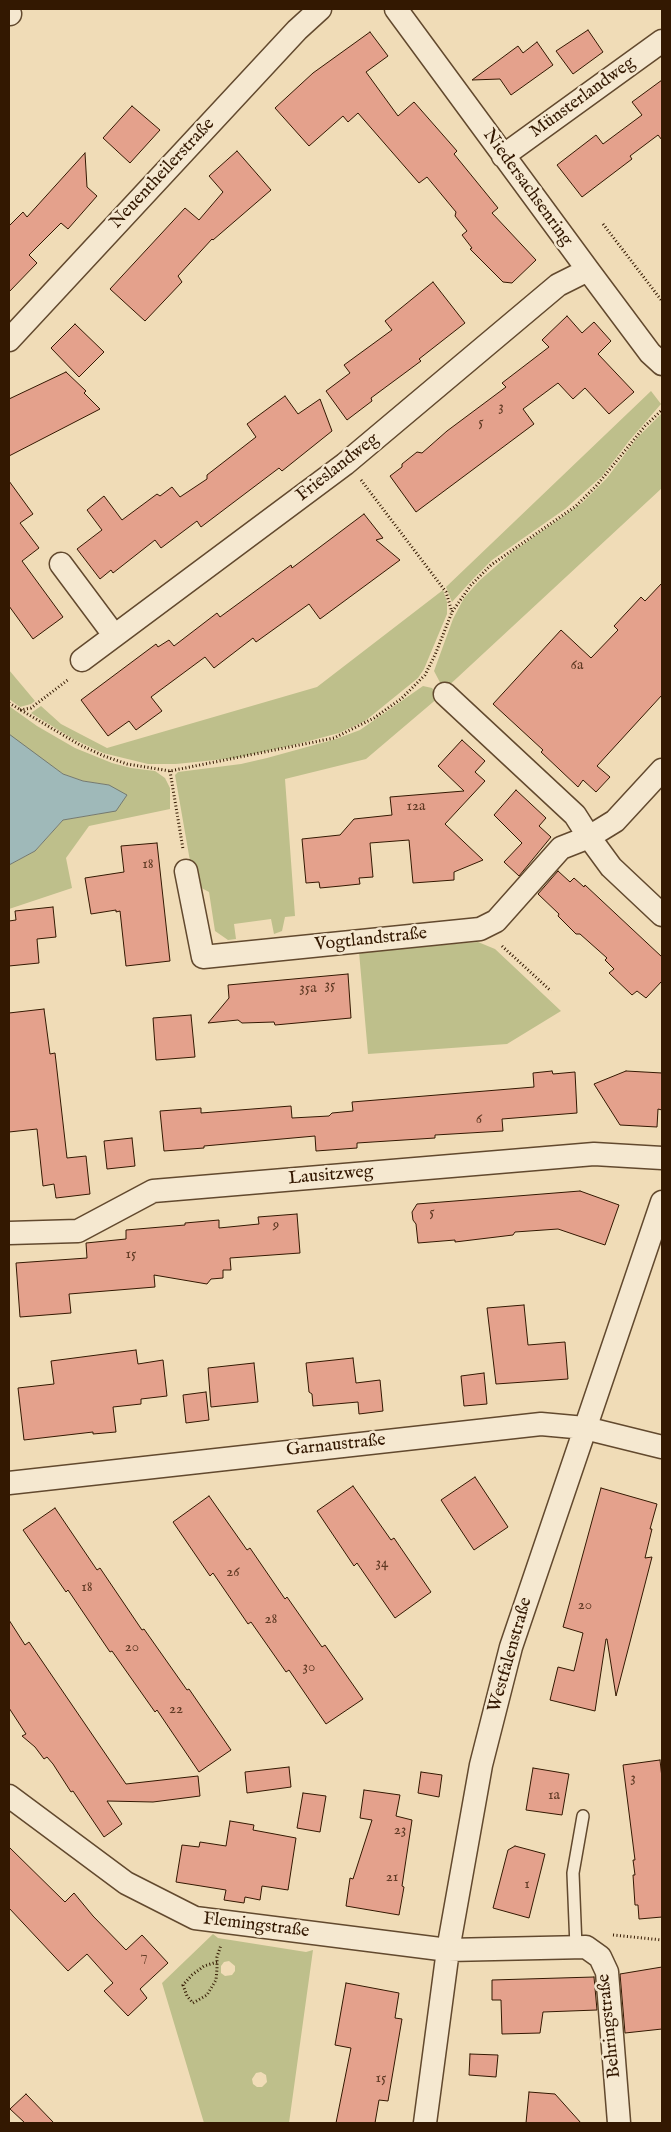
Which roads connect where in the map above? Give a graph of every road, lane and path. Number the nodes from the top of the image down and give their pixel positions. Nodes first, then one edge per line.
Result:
1 (320, 9) edge
2 (396, 9) edge
3 (662, 40) edge
4 (503, 156) junction
5 (603, 224) dead end
6 (588, 270) junction
7 (662, 300) edge
8 (9, 340) edge
9 (662, 364) edge
10 (662, 410) edge
11 (345, 464) junction
12 (61, 564) dead end
13 (452, 612) junction
14 (114, 635) junction
15 (82, 660) joint
16 (445, 694) dead end
17 (9, 702) edge
18 (20, 710) junction
19 (662, 770) edge
20 (170, 771) junction
21 (589, 836) junction
22 (186, 872) joint
23 (662, 915) edge
24 (483, 927) junction
25 (551, 991) dead end
26 (662, 1158) edge
27 (662, 1202) edge
28 (9, 1233) edge
29 (585, 1428) junction
30 (662, 1447) edge
31 (9, 1483) edge
32 (9, 1796) edge
33 (583, 1816) dead end
34 (222, 1922) junction
35 (662, 1940) edge
36 (581, 1947) junction
37 (448, 1950) junction
38 (217, 1962) junction
39 (425, 2123) edge
40 (619, 2123) edge

1 - 8 street, Neuentheilerstraße
2 - 4 street, Niedersachsenring
3 - 4 street, Münsterlandweg
4 - 6 street, Niedersachsenring
5 - 7 path
6 - 9 street, Niedersachsenring
6 - 11 street, Frieslandweg
10 - 13 path
11 - 13 path
11 - 14 street, Frieslandweg
12 - 14 street
13 - 20 path
14 - 15 street, Frieslandweg
15 - 18 path
16 - 21 street
17 - 18 path
18 - 20 path
19 - 21 street, Vogtlandstraße
20 - 22 path
21 - 23 street
21 - 24 street, Vogtlandstraße
22 - 24 street, Vogtlandstraße
24 - 25 path
26 - 28 street, Lausitzweg
27 - 29 street, Westfalenstraße
29 - 30 street, Garnaustraße
29 - 31 street, Garnaustraße
29 - 37 street, Westfalenstraße
32 - 34 street, Flemingstraße
33 - 36 lane
34 - 37 street, Flemingstraße
34 - 38 path
35 - 36 path
36 - 37 street
36 - 40 street, Behringstraße
37 - 39 street, Westfalenstraße
38 - 38 path

